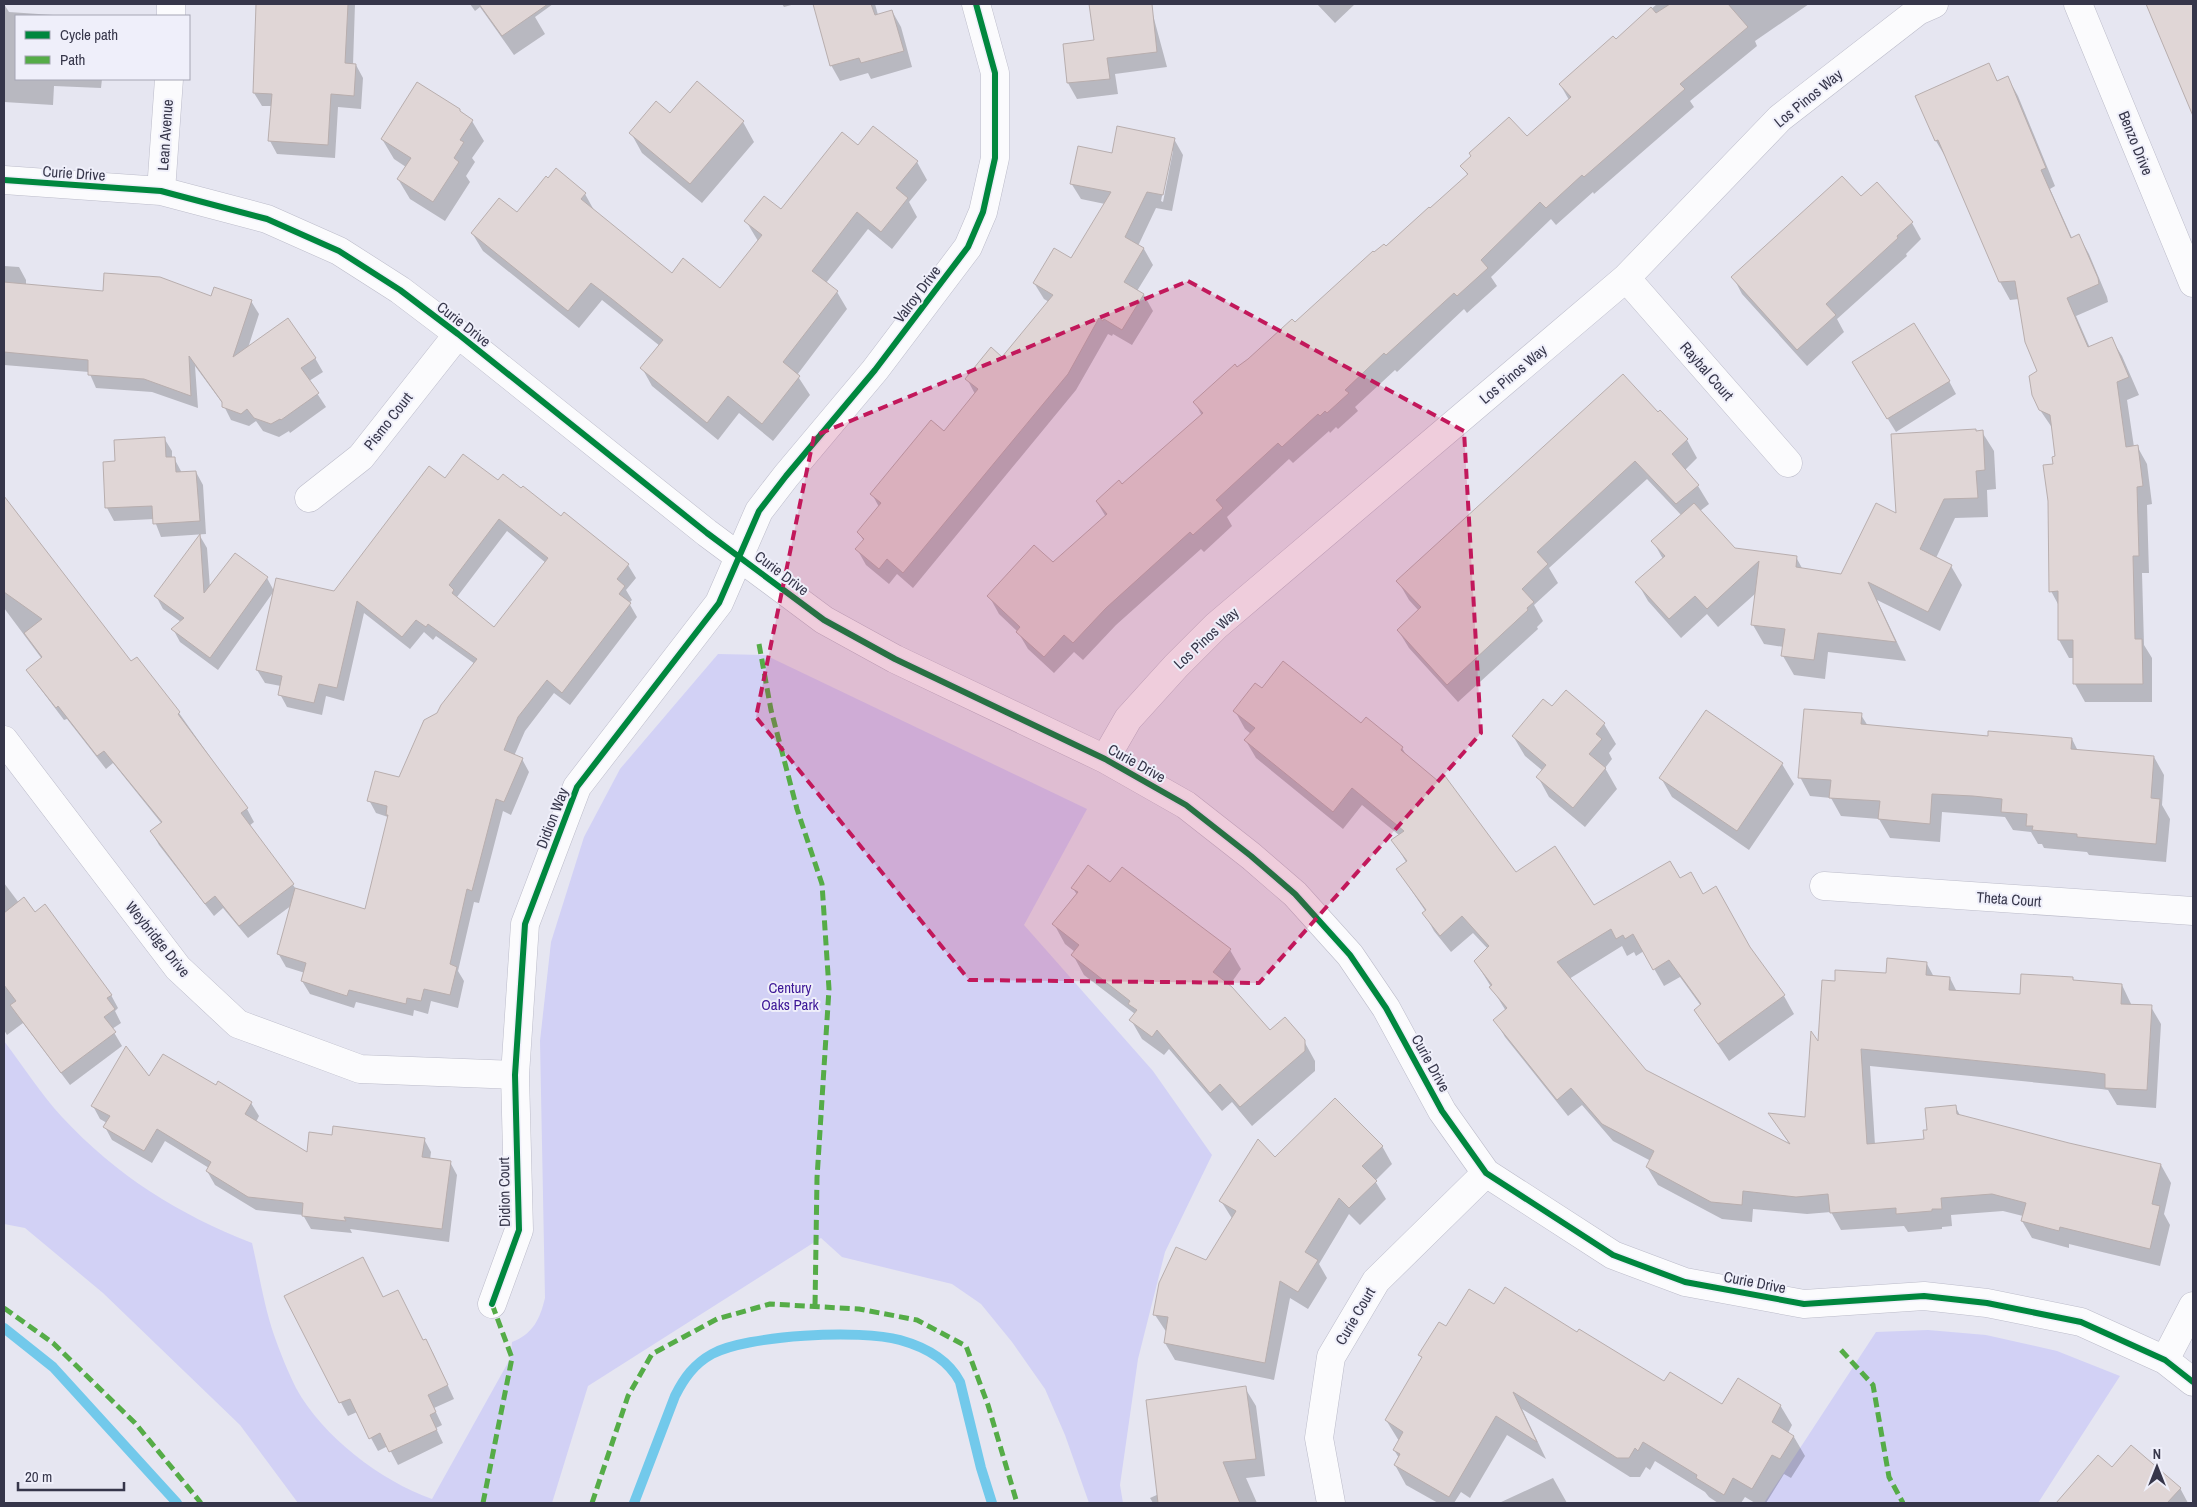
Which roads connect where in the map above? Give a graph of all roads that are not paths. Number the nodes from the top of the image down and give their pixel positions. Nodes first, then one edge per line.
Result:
1 (976, 4) edge
2 (1934, 4) edge
3 (2078, 4) edge
4 (168, 80) edge
5 (4, 180) edge
6 (162, 191) junction
7 (1626, 278) junction
8 (2193, 283) edge
9 (458, 334) junction
10 (1788, 463) dead end
11 (309, 498) dead end
12 (739, 557) junction
13 (4, 740) edge
14 (1105, 759) junction
15 (1824, 886) dead end
16 (2193, 911) edge
17 (514, 1076) junction
18 (1486, 1173) junction
19 (492, 1304) dead end
20 (2193, 1306) edge
21 (2165, 1360) junction
22 (2193, 1382) edge
23 (1331, 1503) edge

1 - 12 street, Valroy Drive
2 - 7 street, Los Pinos Way
3 - 8 street, Benzo Drive
4 - 6 street, Lean Avenue
5 - 6 street, Curie Drive
6 - 9 street, Curie Drive
7 - 10 street, Raybal Court
7 - 14 street, Los Pinos Way
9 - 11 street, Pismo Court
9 - 12 street, Curie Drive
12 - 14 street, Curie Drive
12 - 17 street, Didion Way
13 - 17 street, Weybridge Drive
14 - 18 street, Curie Drive
15 - 16 street, Theta Court
17 - 19 street, Didion Court
18 - 21 street, Curie Drive
18 - 23 street, Curie Court
20 - 21 street
21 - 22 street, Curie Drive

